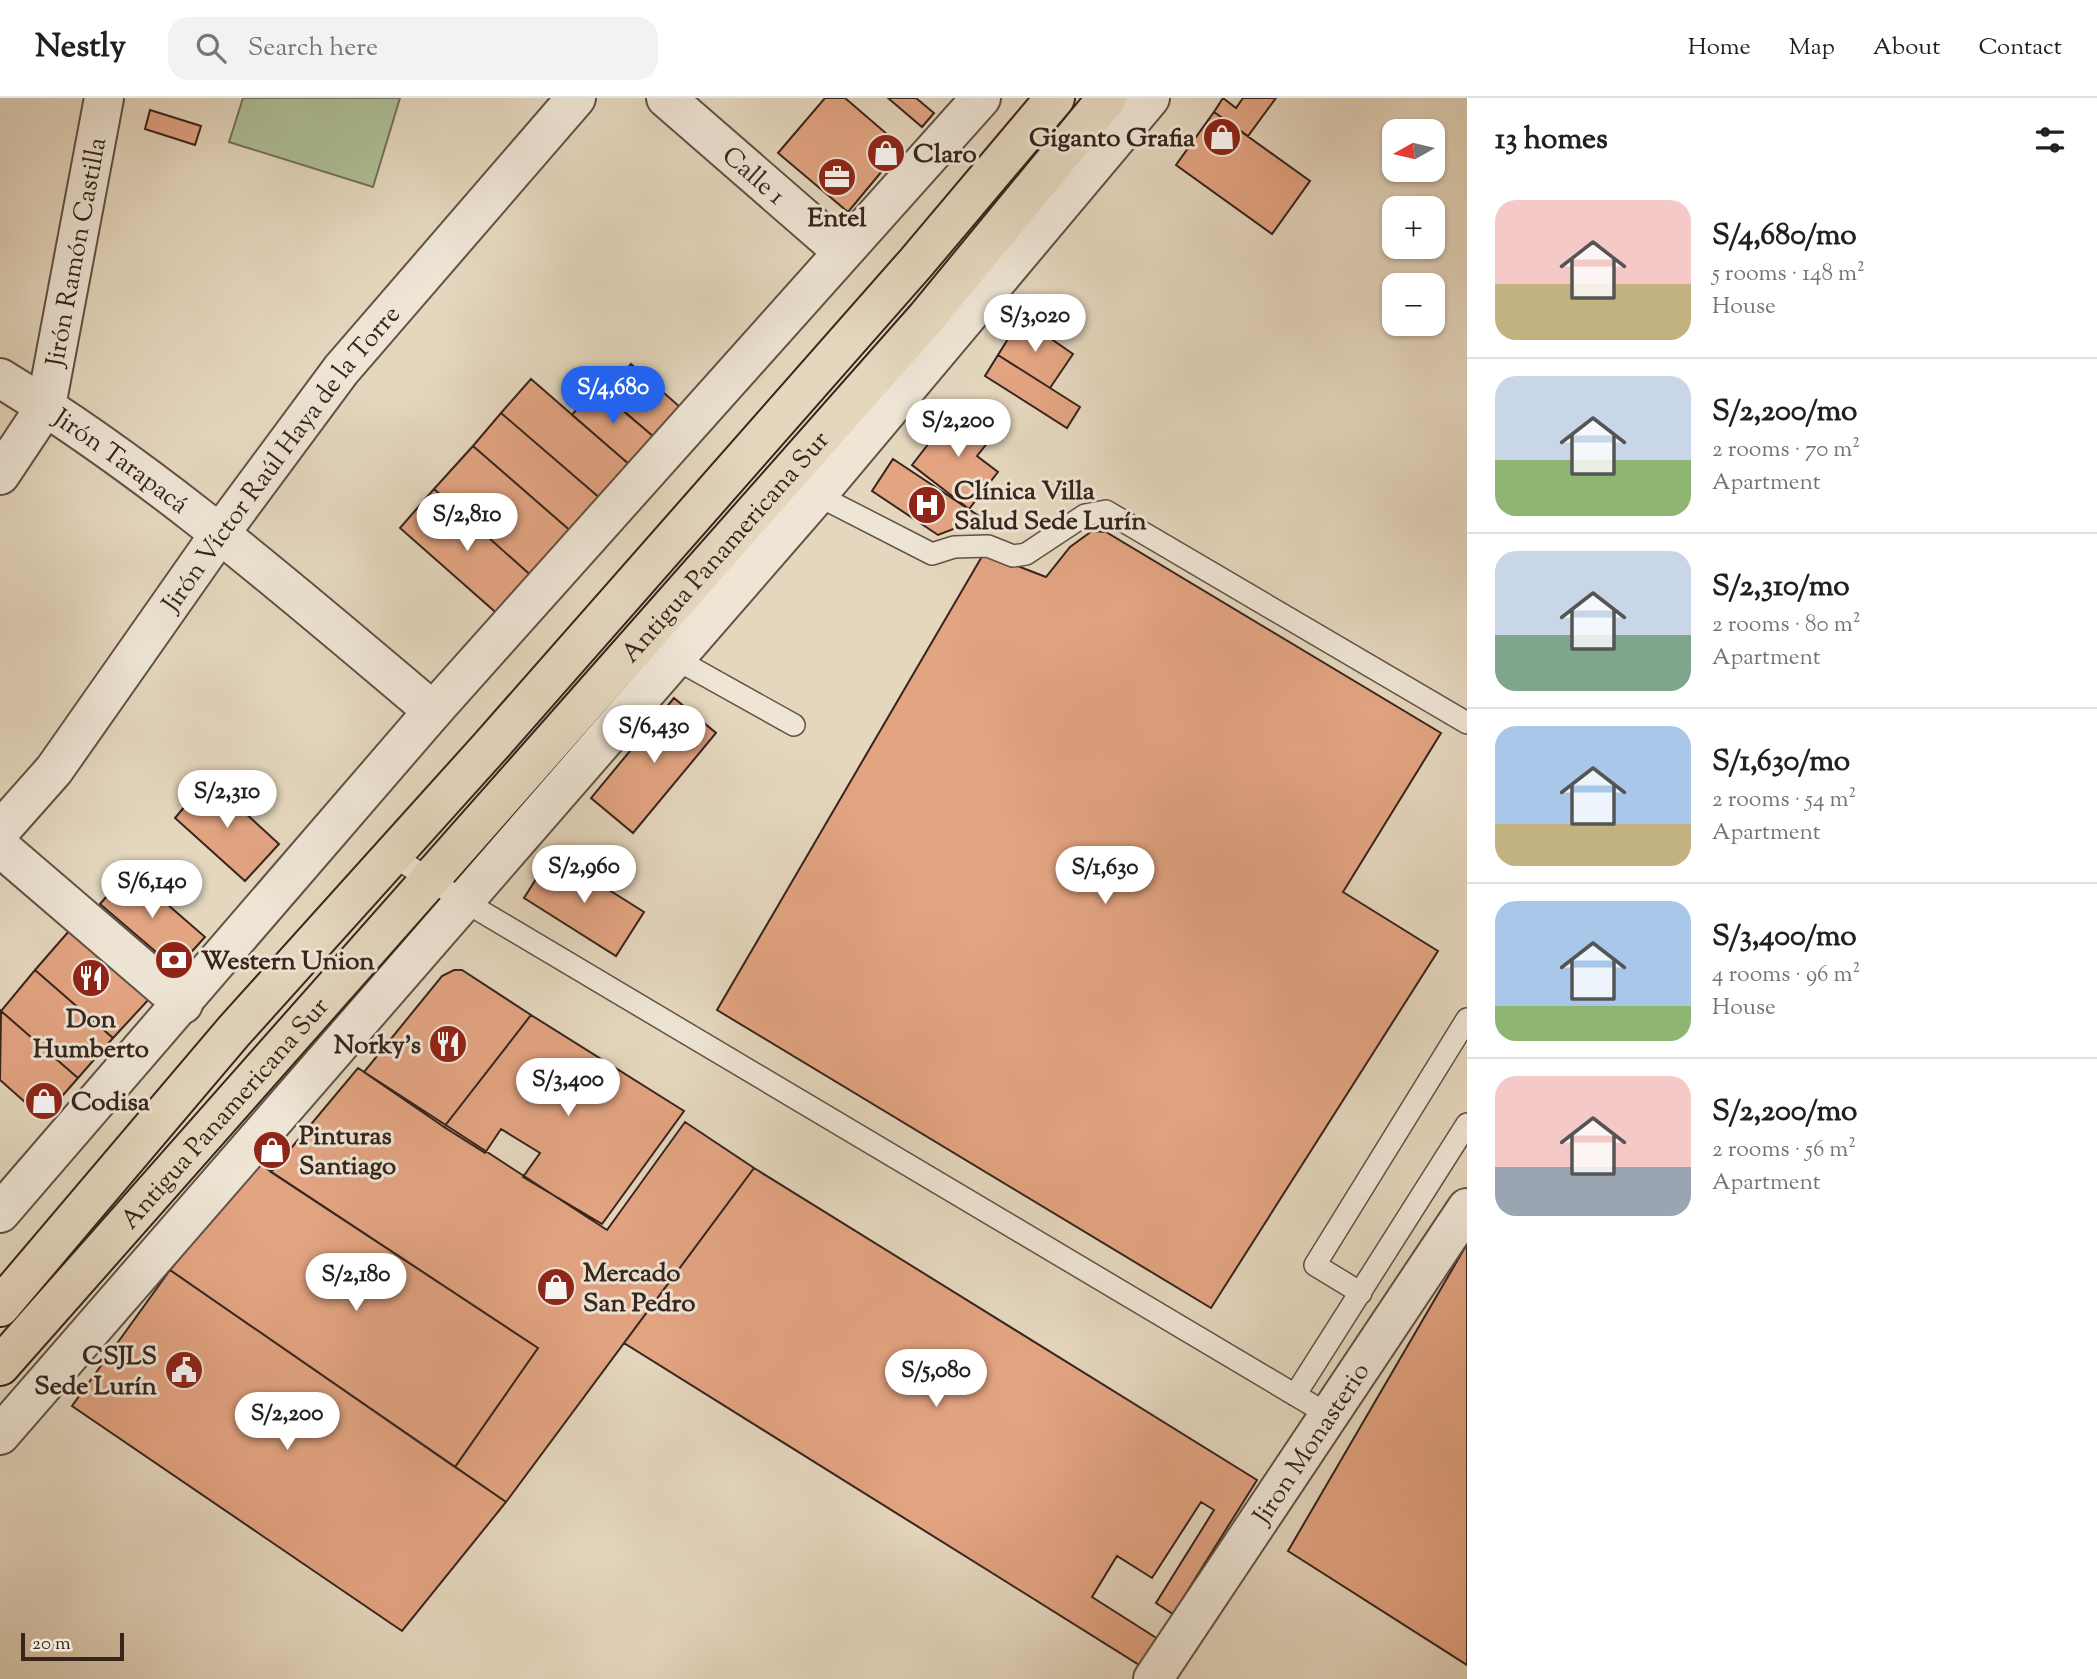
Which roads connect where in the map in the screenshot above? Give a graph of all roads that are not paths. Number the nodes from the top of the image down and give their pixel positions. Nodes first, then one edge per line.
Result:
1 (104, 98) edge
2 (576, 98) edge
3 (666, 98) edge
4 (981, 98) edge
5 (1055, 98) edge
6 (1107, 98) edge
7 (1150, 98) edge
8 (842, 251) junction
9 (0, 378) edge
10 (46, 407) junction
11 (0, 475) edge
12 (817, 495) junction
13 (221, 532) junction
14 (674, 658) junction
15 (433, 712) junction
16 (1467, 723) edge
17 (794, 725) dead end
18 (0, 831) edge
19 (0, 847) edge
20 (390, 854) junction
21 (430, 879) junction
22 (462, 900) junction
23 (183, 1004) junction
24 (1467, 1019) edge
25 (1467, 1124) edge
26 (0, 1213) edge
27 (1461, 1229) edge
28 (1361, 1293) junction
29 (0, 1307) edge
30 (0, 1366) edge
31 (1295, 1395) junction
32 (1329, 1415) junction
33 (0, 1436) edge
34 (1153, 1679) edge

1 - 10 street, Jirón Ramón Castilla
2 - 13 street, Jirón Víctor Raúl Haya de la Torre
3 - 8 street, Calle 1
4 - 8 street
5 - 20 main road, Antigua Panamericana Sur
6 - 21 main road, Antigua Panamericana Sur
7 - 12 street
8 - 15 street
9 - 10 street, Jirón Tarapacá
10 - 11 street, Jirón Ramón Castilla
10 - 13 street, Jirón Tarapacá
12 - 14 street
12 - 16 lane
13 - 15 street, Jirón Tarapacá
13 - 18 street, Jirón Víctor Raúl Haya de la Torre
14 - 17 lane
14 - 22 street
15 - 23 street
19 - 23 street
20 - 21 lane
20 - 29 main road, Antigua Panamericana Sur
21 - 22 lane
21 - 30 main road, Antigua Panamericana Sur
22 - 31 lane
22 - 33 street
23 - 26 street
24 - 28 lane
25 - 28 lane
27 - 32 street, Jiron Monasterio
28 - 31 lane
31 - 32 lane
32 - 34 street, Jiron Monasterio

